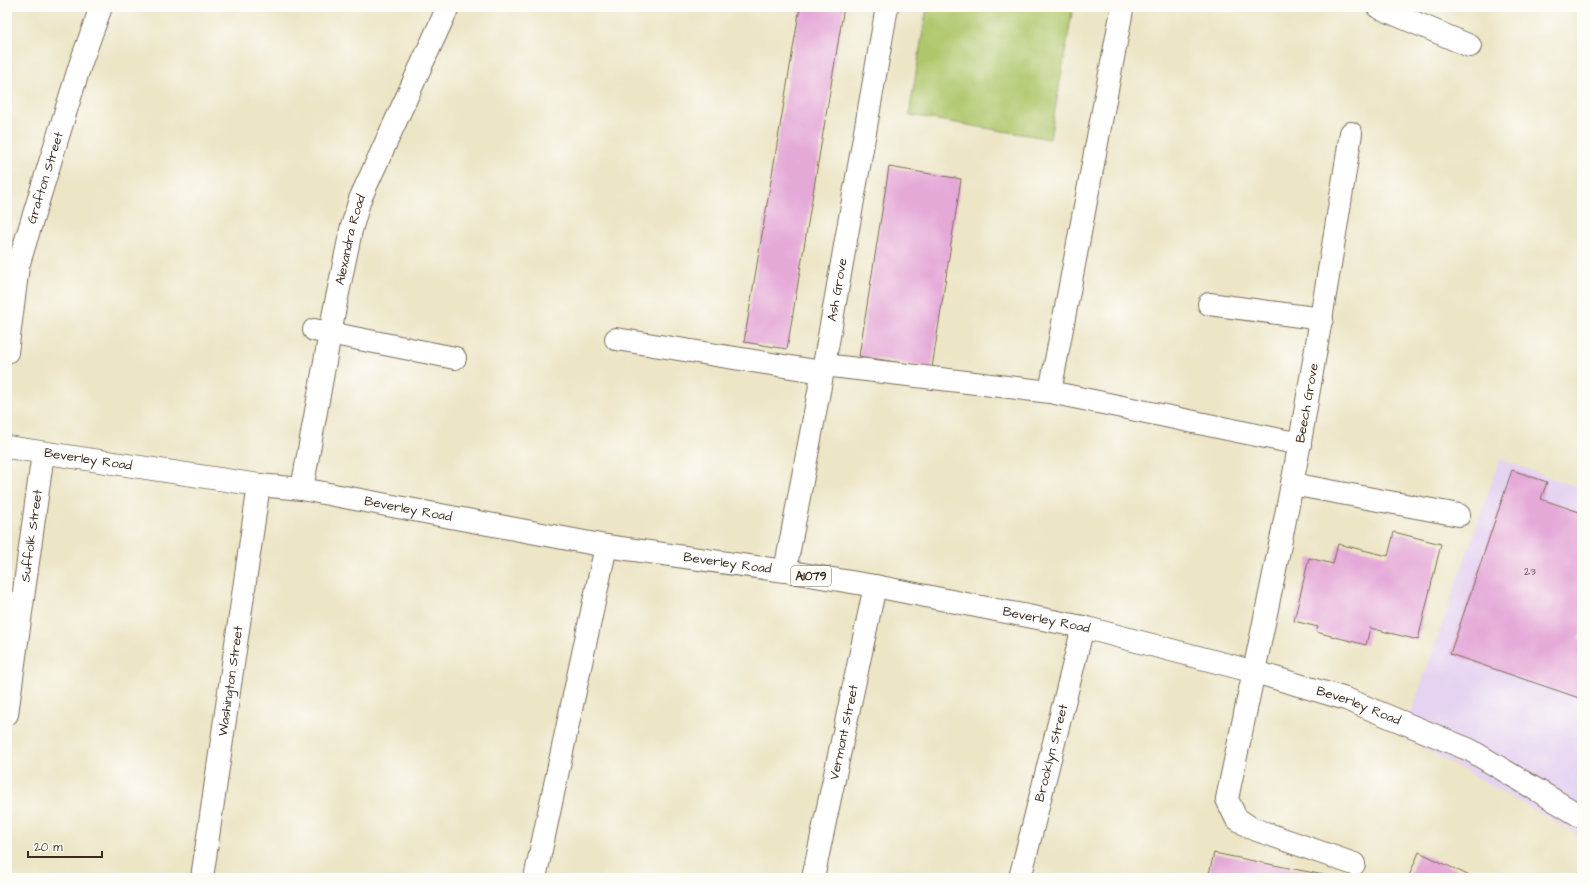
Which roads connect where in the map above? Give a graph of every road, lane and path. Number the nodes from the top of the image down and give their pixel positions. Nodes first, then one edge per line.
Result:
1 (101, 7) edge
2 (448, 7) edge
3 (887, 7) edge
4 (1378, 7) edge
5 (1122, 10) dead end
6 (1470, 46) dead end
7 (1351, 133) dead end
8 (1208, 304) dead end
9 (1322, 320) junction
10 (322, 332) junction
11 (616, 339) dead end
12 (7, 352) edge
13 (455, 358) dead end
14 (823, 368) junction
15 (1050, 392) junction
16 (1300, 444) junction
17 (7, 447) edge
18 (43, 453) junction
19 (1292, 484) junction
20 (259, 485) junction
21 (302, 489) junction
22 (1459, 515) dead end
23 (606, 546) junction
24 (785, 571) junction
25 (875, 586) junction
26 (1083, 627) junction
27 (1255, 672) junction
28 (7, 714) edge
29 (1582, 817) edge
30 (1354, 864) dead end
31 (202, 878) edge
32 (535, 878) edge
33 (813, 878) edge
34 (1020, 878) edge

1 - 12 street, Grafton Street
2 - 10 street, Alexandra Road
3 - 14 street, Ash Grove
4 - 6 street
5 - 15 street
7 - 9 street, Beech Grove
8 - 9 street
9 - 16 street, Beech Grove
10 - 13 street
10 - 21 street, Alexandra Road
11 - 14 street
14 - 15 street
14 - 24 street, Ash Grove
15 - 16 street
16 - 19 street, Beech Grove
17 - 18 street, Beverley Road / A1079
18 - 20 street, Beverley Road / A1079
18 - 28 street, Suffolk Street
19 - 22 street
19 - 27 street, Beech Grove
20 - 21 street, Beverley Road / A1079
20 - 31 street, Washington Street
21 - 23 street, Beverley Road / A1079
23 - 24 street, Beverley Road / A1079
23 - 32 street
24 - 25 street, Beverley Road / A1079
25 - 26 street, Beverley Road / A1079
25 - 33 street, Vermont Street
26 - 27 street, Beverley Road / A1079
26 - 34 street, Brooklyn Street
27 - 29 street, Beverley Road / A1079
27 - 30 street, Beech Grove

